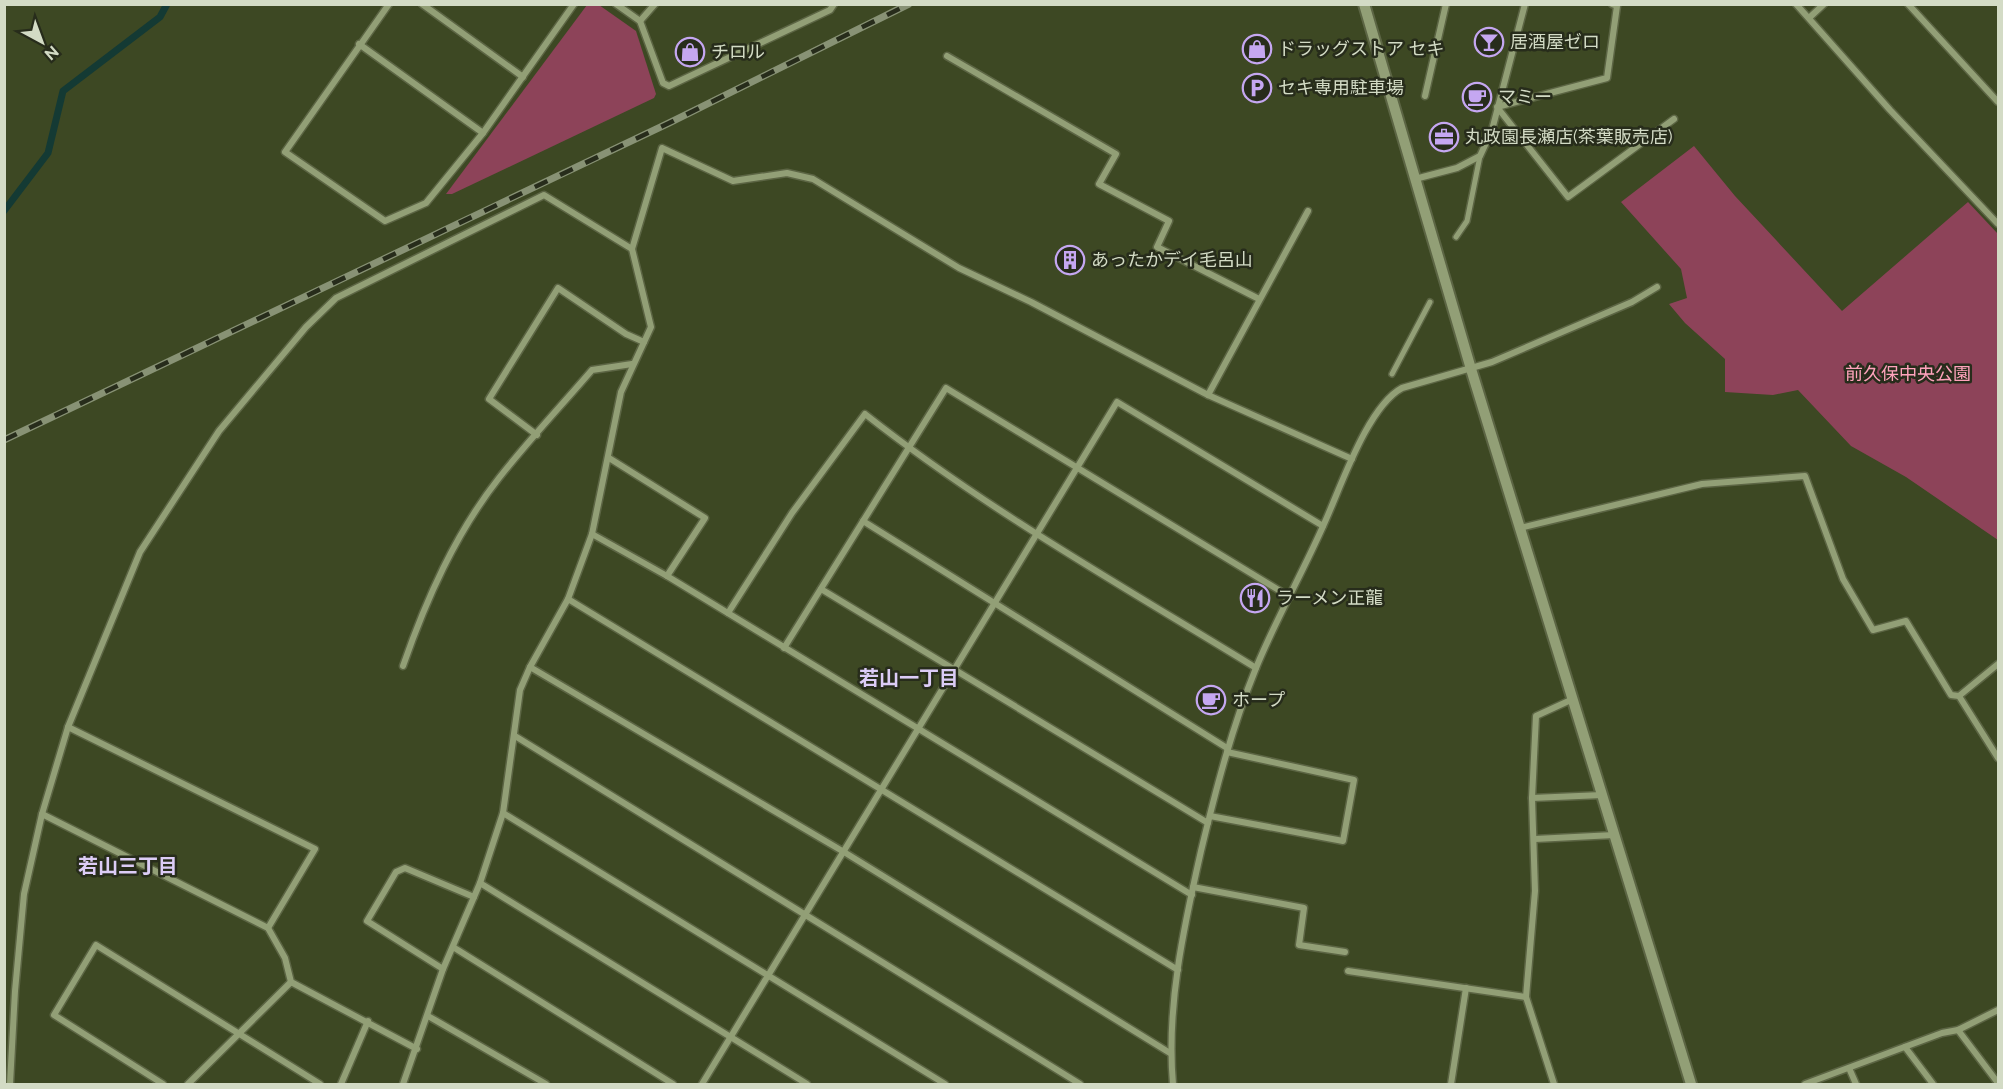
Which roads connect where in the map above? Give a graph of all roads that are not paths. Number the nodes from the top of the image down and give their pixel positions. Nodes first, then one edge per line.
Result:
1 (389, 4) edge
2 (422, 4) edge
3 (574, 4) edge
4 (616, 4) edge
5 (655, 4) edge
6 (834, 4) edge
7 (1364, 4) edge
8 (1446, 4) edge
9 (1525, 4) edge
10 (1612, 4) edge
11 (1796, 4) edge
12 (1824, 4) edge
13 (1908, 4) edge
14 (1809, 18) junction
15 (640, 21) junction
16 (359, 44) junction
17 (947, 56) dead end
18 (523, 77) junction
19 (1425, 96) dead end
20 (1998, 102) edge
21 (1497, 108) junction
22 (1674, 118) dead end
23 (483, 133) junction
24 (1480, 156) junction
25 (1415, 179) junction
26 (1308, 211) dead end
27 (1998, 224) edge
28 (1456, 237) dead end
29 (632, 249) junction
30 (1657, 287) dead end
31 (1259, 299) junction
32 (1430, 302) dead end
33 (644, 342) junction
34 (632, 364) junction
35 (1472, 369) junction
36 (1392, 374) dead end
37 (1208, 395) junction
38 (537, 435) junction
39 (909, 449) junction
40 (609, 458) junction
41 (1352, 459) junction
42 (1078, 467) junction
43 (863, 521) junction
44 (1323, 526) junction
45 (1520, 528) junction
46 (592, 534) junction
47 (1038, 535) junction
48 (667, 576) junction
49 (821, 589) junction
50 (1290, 597) junction
51 (568, 599) junction
52 (995, 602) junction
53 (728, 613) junction
54 (784, 648) junction
55 (1998, 664) edge
56 (403, 666) dead end
57 (530, 667) junction
58 (1256, 668) junction
59 (954, 669) junction
60 (1959, 696) junction
61 (1573, 699) junction
62 (68, 727) junction
63 (918, 728) junction
64 (515, 736) junction
65 (1227, 750) junction
66 (1998, 758) edge
67 (882, 788) junction
68 (1602, 795) junction
69 (1532, 798) junction
70 (503, 813) junction
71 (42, 814) junction
72 (1209, 820) junction
73 (1614, 835) junction
74 (1535, 839) junction
75 (844, 852) junction
76 (480, 883) junction
77 (1192, 891) junction
78 (474, 897) junction
79 (805, 916) junction
80 (268, 928) junction
81 (453, 947) junction
82 (1345, 952) dead end
83 (443, 969) junction
84 (1178, 970) junction
85 (1348, 971) dead end
86 (768, 977) junction
87 (291, 982) junction
88 (1466, 988) junction
89 (1526, 997) junction
90 (1998, 1010) edge
91 (428, 1016) junction
92 (368, 1021) junction
93 (1958, 1030) junction
94 (239, 1036) junction
95 (730, 1037) junction
96 (1905, 1047) junction
97 (417, 1049) junction
98 (1170, 1053) junction
99 (1849, 1068) junction
100 (1998, 1083) edge
101 (10, 1084) edge
102 (163, 1084) edge
103 (188, 1084) edge
104 (320, 1084) edge
105 (341, 1084) edge
106 (403, 1084) edge
107 (546, 1084) edge
108 (673, 1084) edge
109 (702, 1084) edge
110 (807, 1084) edge
111 (945, 1084) edge
112 (1080, 1084) edge
113 (1173, 1084) edge
114 (1451, 1084) edge
115 (1554, 1084) edge
116 (1691, 1084) edge
117 (1805, 1084) edge
118 (1856, 1084) edge
119 (1933, 1084) edge

1 - 16 street
2 - 18 street
3 - 18 street
4 - 15 street
5 - 15 street
6 - 15 street
7 - 25 street
8 - 19 street
9 - 21 street
10 - 21 street
11 - 14 street
12 - 14 street
13 - 20 street
14 - 27 street
16 - 23 street
16 - 23 street
17 - 31 street
18 - 23 street
21 - 22 street
21 - 24 street
24 - 25 street
24 - 28 street
25 - 35 street
26 - 31 street
29 - 33 street
29 - 37 street
29 - 62 street
30 - 35 street
31 - 37 street
32 - 36 street
33 - 34 street
33 - 38 street
34 - 38 street
34 - 40 street
35 - 41 street
35 - 45 street
37 - 41 street
38 - 56 street
39 - 42 street
39 - 43 street
39 - 47 street
39 - 53 street
40 - 46 street
40 - 48 street
41 - 44 street
42 - 44 street
42 - 47 street
42 - 50 street
43 - 49 street
43 - 52 street
44 - 50 street
45 - 60 street
45 - 61 street
46 - 48 street
46 - 51 street
47 - 52 street
47 - 58 street
48 - 53 street
49 - 54 street
49 - 59 street
50 - 58 street
51 - 57 street
51 - 67 street
52 - 59 street
52 - 65 street
53 - 54 street
54 - 63 street
55 - 60 street
57 - 64 street
57 - 75 street
58 - 65 street
59 - 63 street
59 - 72 street
60 - 66 street
61 - 68 street
61 - 69 street
62 - 71 street
62 - 80 street
63 - 67 street
63 - 77 street
64 - 70 street
64 - 79 street
65 - 72 street
65 - 72 street
67 - 75 street
67 - 84 street
68 - 69 street
68 - 73 street
69 - 74 street
70 - 76 street
70 - 86 street
71 - 80 street
71 - 101 street
72 - 77 street
73 - 74 street
73 - 116 street
74 - 89 street
75 - 79 street
75 - 98 street
76 - 78 street
76 - 95 street
77 - 82 street
77 - 84 street
78 - 81 street
78 - 83 street
79 - 86 street
79 - 112 street
80 - 87 street
81 - 83 street
81 - 108 street
83 - 91 street
84 - 98 street
85 - 88 street
86 - 95 street
86 - 111 street
87 - 92 street
87 - 94 street
88 - 89 street
88 - 114 street
89 - 115 street
90 - 93 street
91 - 97 street
91 - 107 street
92 - 97 street
92 - 105 street
93 - 96 street
93 - 100 street
94 - 102 street
94 - 103 street
94 - 104 street
95 - 109 street
95 - 110 street
96 - 99 street
96 - 119 street
97 - 106 street
98 - 113 street
99 - 117 street
99 - 118 street

